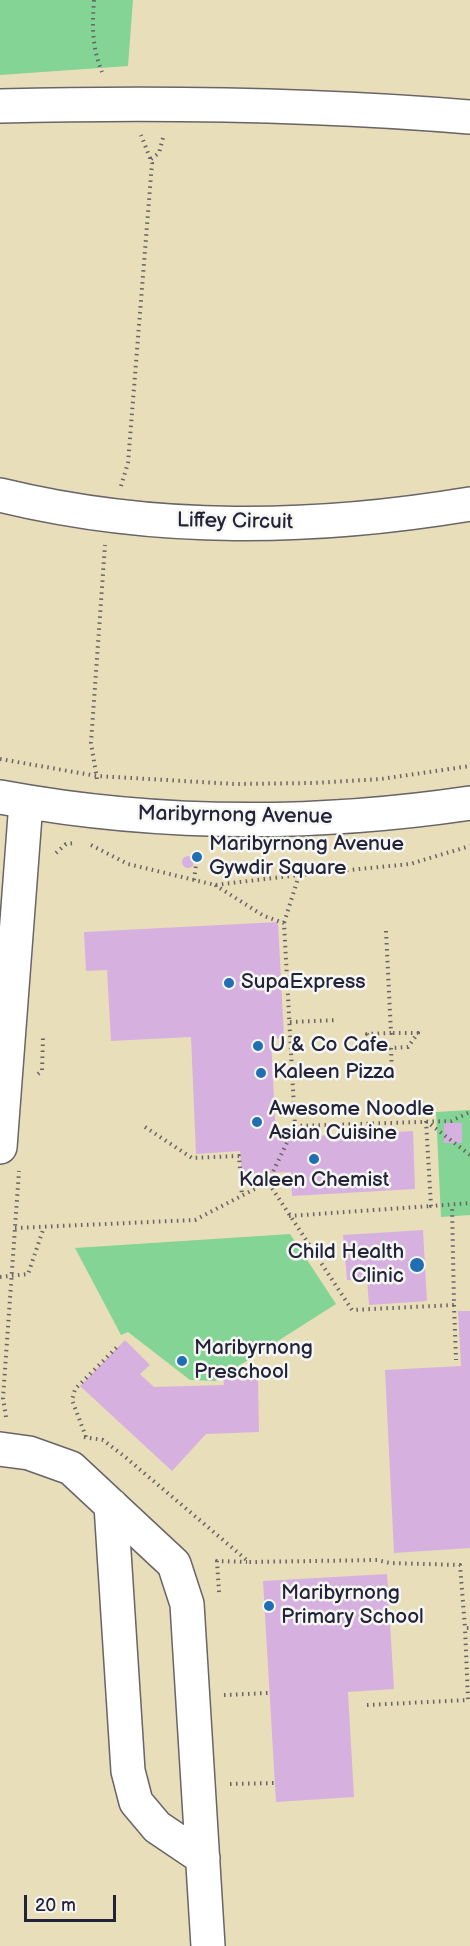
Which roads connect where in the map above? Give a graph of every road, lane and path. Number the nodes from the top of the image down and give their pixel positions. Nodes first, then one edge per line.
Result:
1 (94, 0) edge
2 (124, 104) junction
3 (0, 106) edge
4 (470, 117) edge
5 (0, 495) edge
6 (470, 504) edge
7 (111, 515) junction
8 (0, 759) edge
9 (470, 766) edge
10 (97, 776) junction
11 (13, 799) edge
12 (470, 803) edge
13 (96, 811) junction
14 (95, 846) junction
15 (470, 846) edge
16 (53, 856) dead end
17 (197, 857) dead end
18 (299, 876) junction
19 (194, 880) junction
20 (215, 885) junction
21 (284, 923) junction
22 (386, 930) dead end
23 (337, 1020) dead end
24 (290, 1022) junction
25 (43, 1031) dead end
26 (391, 1034) junction
27 (392, 1048) junction
28 (392, 1075) dead end
29 (30, 1078) dead end
30 (470, 1112) edge
31 (426, 1121) junction
32 (295, 1126) junction
33 (145, 1127) dead end
34 (470, 1155) edge
35 (10, 1158) edge
36 (268, 1182) junction
37 (242, 1196) junction
38 (470, 1203) edge
39 (452, 1205) junction
40 (431, 1206) junction
41 (289, 1216) junction
42 (44, 1227) junction
43 (15, 1228) junction
44 (0, 1277) edge
45 (11, 1278) junction
46 (454, 1305) junction
47 (119, 1345) dead end
48 (456, 1360) dead end
49 (79, 1436) dead end
50 (6, 1437) edge
51 (86, 1437) junction
52 (111, 1506) junction
53 (467, 1628) edge
54 (268, 1693) dead end
55 (223, 1695) dead end
56 (367, 1705) dead end
57 (275, 1783) dead end
58 (226, 1784) dead end
59 (203, 1858) junction
60 (208, 1946) edge

1 - 2 path
2 - 3 street
2 - 4 street
2 - 7 path
5 - 7 street, Liffey Circuit
6 - 7 street, Liffey Circuit
7 - 10 path
8 - 10 path
9 - 10 path
10 - 13 path
11 - 13 street, Maribyrnong Avenue
11 - 35 street
12 - 13 street, Maribyrnong Avenue
13 - 14 path
14 - 16 path
14 - 19 path
15 - 18 path
17 - 19 path
18 - 20 path
18 - 21 path
19 - 20 path
20 - 21 path
21 - 24 path
22 - 26 path
23 - 24 path
24 - 32 path
25 - 29 path
26 - 27 path
26 - 27 path
27 - 28 path
30 - 31 path
31 - 32 path
31 - 34 path
31 - 40 path
32 - 36 path
33 - 37 path
35 - 43 path
36 - 37 path
36 - 41 path
37 - 42 path
38 - 39 path
39 - 40 path
39 - 46 path
40 - 41 path
41 - 46 path
42 - 43 path
42 - 45 path
43 - 45 path
44 - 45 path
45 - 50 path
46 - 48 path
47 - 51 path
49 - 51 path
50 - 52 street
51 - 53 path
52 - 59 street
52 - 59 street
53 - 56 path
54 - 55 path
57 - 58 path
59 - 60 street

